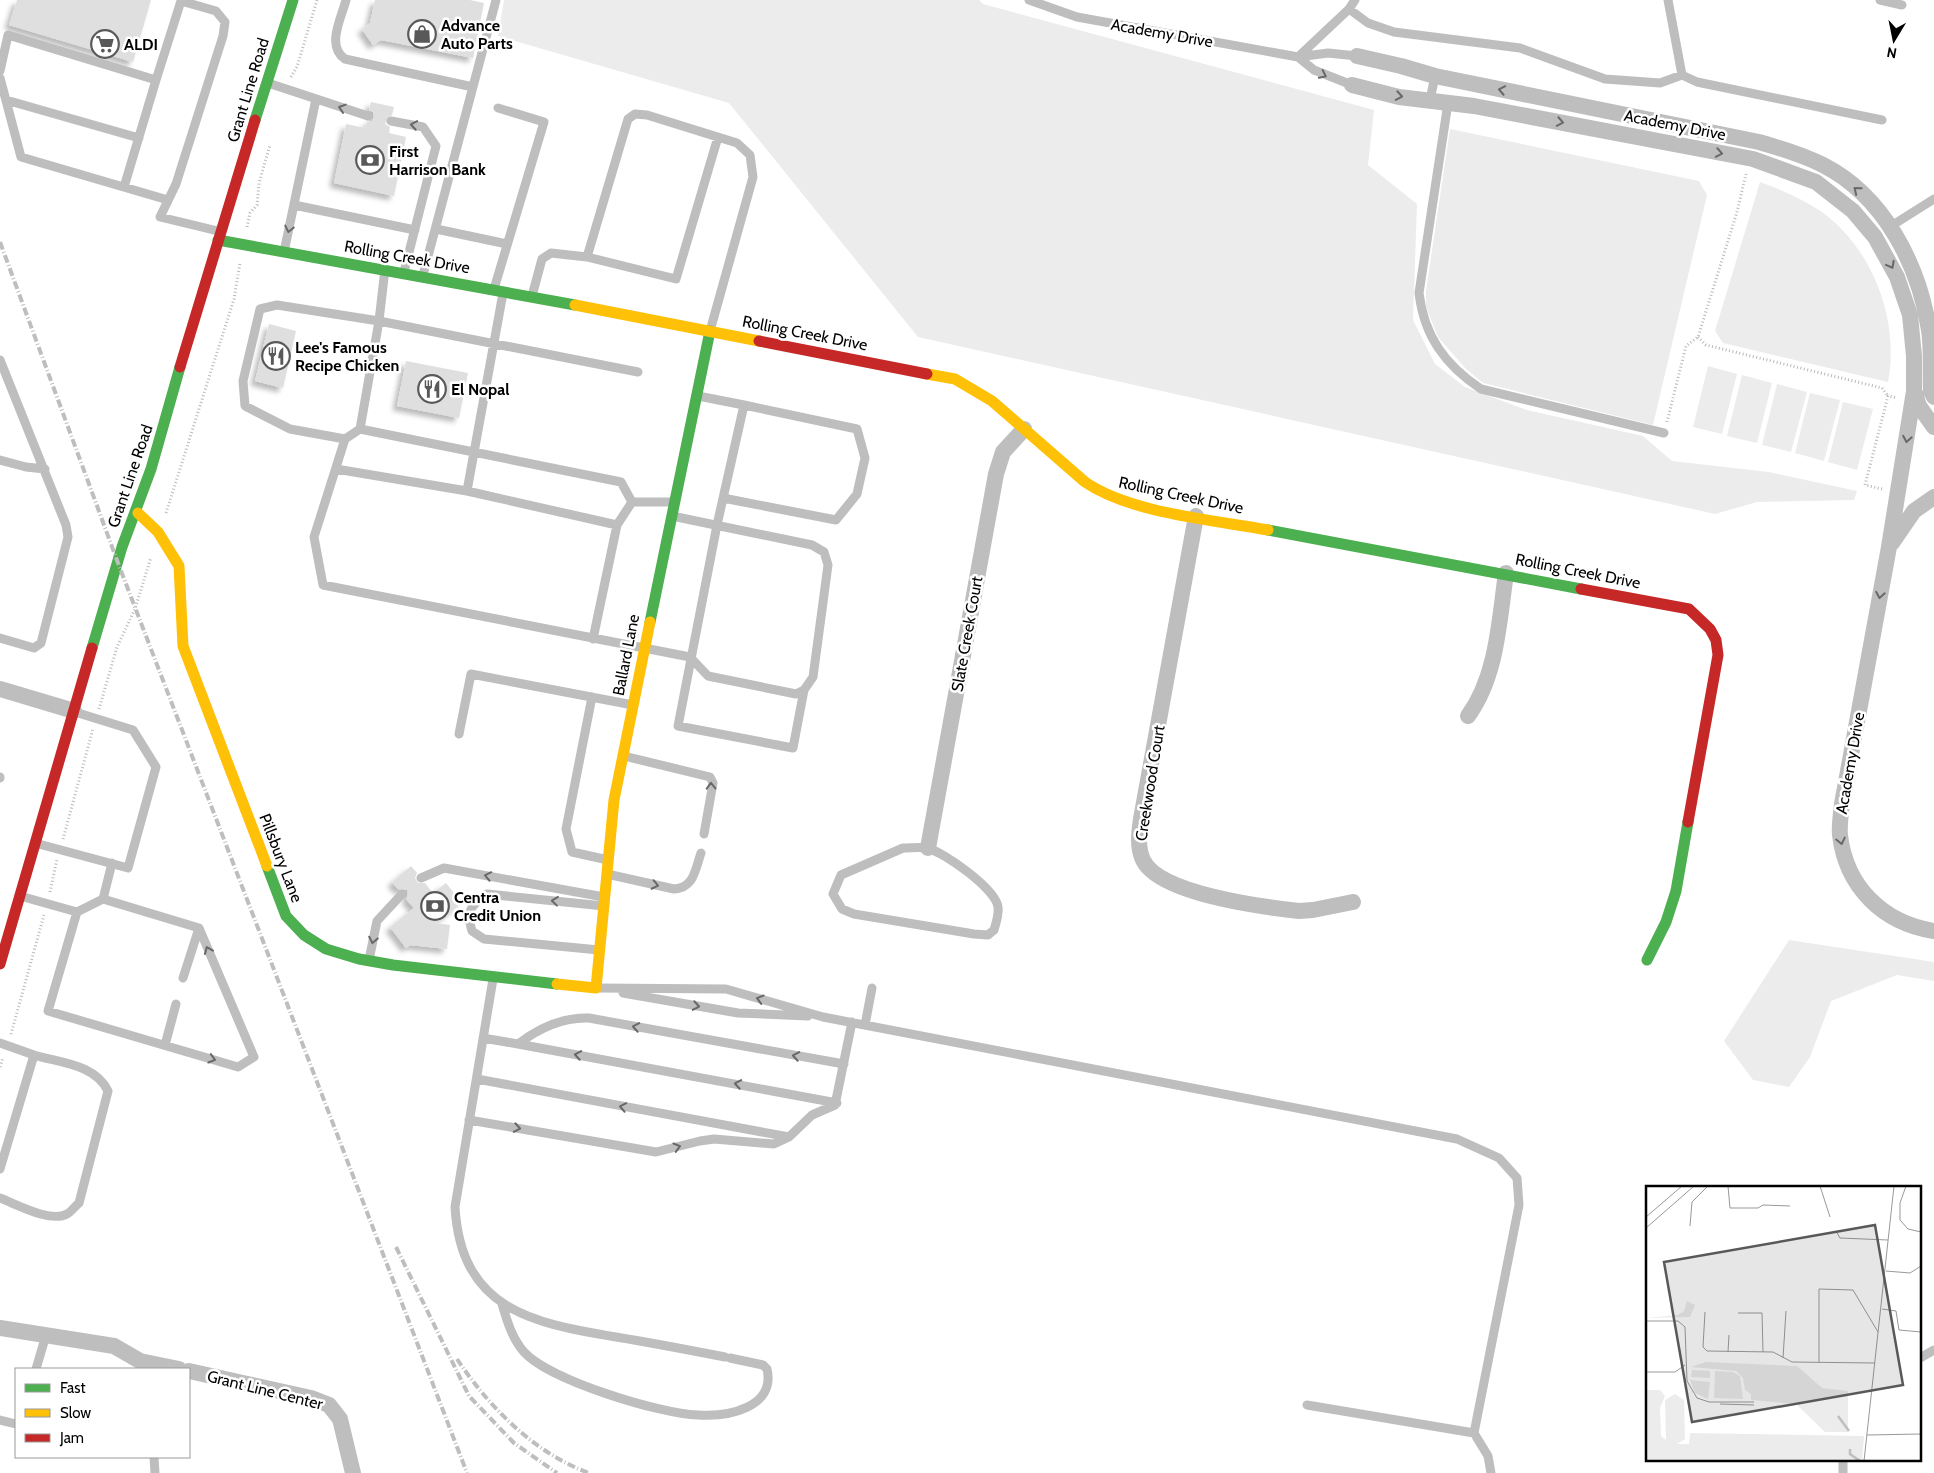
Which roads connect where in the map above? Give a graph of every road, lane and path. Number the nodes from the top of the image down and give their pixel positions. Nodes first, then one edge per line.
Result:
1 (293, 0) edge
2 (346, 0) edge
3 (496, 0) edge
4 (1029, 0) edge
5 (1355, 0) edge
6 (1668, 0) edge
7 (1880, 0) edge
8 (1902, 5) dead end
9 (1349, 10) junction
10 (1357, 56) joint
11 (1298, 57) junction
12 (0, 70) edge
13 (1682, 75) junction
14 (1435, 76) junction
15 (0, 78) edge
16 (156, 80) junction
17 (267, 82) junction
18 (1352, 85) joint
19 (473, 87) junction
20 (316, 99) junction
21 (6, 100) junction
22 (1430, 100) junction
23 (1448, 102) junction
24 (498, 108) dead end
25 (368, 116) dead end
26 (1882, 120) dead end
27 (391, 121) dead end
28 (718, 137) junction
29 (138, 138) junction
30 (1750, 159) junction
31 (124, 187) junction
32 (1934, 199) edge
33 (168, 200) junction
34 (294, 205) junction
35 (1890, 226) junction
36 (436, 228) junction
37 (415, 230) junction
38 (220, 236) junction
39 (1875, 237) junction
40 (507, 244) junction
41 (284, 252) junction
42 (587, 257) junction
43 (385, 269) junction
44 (404, 272) junction
45 (423, 276) junction
46 (498, 290) junction
47 (532, 297) junction
48 (379, 321) junction
49 (710, 331) junction
50 (1698, 337) junction
51 (494, 342) junction
52 (0, 360) edge
53 (638, 372) dead end
54 (696, 396) junction
55 (1888, 396) junction
56 (1913, 396) junction
57 (1934, 397) edge
58 (744, 405) junction
59 (1934, 427) edge
60 (1024, 428) junction
61 (360, 429) junction
62 (1664, 433) joint
63 (345, 439) junction
64 (474, 452) junction
65 (0, 460) edge
66 (45, 469) junction
67 (336, 469) junction
68 (1887, 490) dead end
69 (467, 491) junction
70 (1934, 497) edge
71 (723, 498) junction
72 (632, 502) junction
73 (674, 502) junction
74 (138, 512) junction
75 (671, 515) junction
76 (1196, 516) junction
77 (618, 525) junction
78 (717, 525) junction
79 (1889, 547) junction
80 (1506, 574) junction
81 (0, 638) edge
82 (594, 639) junction
83 (644, 649) junction
84 (690, 657) junction
85 (0, 689) edge
86 (804, 690) junction
87 (592, 697) junction
88 (633, 705) junction
89 (74, 711) junction
90 (1468, 716) dead end
91 (459, 734) dead end
92 (623, 755) junction
93 (704, 834) dead end
94 (35, 843) junction
95 (928, 848) junction
96 (701, 853) dead end
97 (608, 861) junction
98 (112, 863) junction
99 (607, 874) junction
100 (421, 878) dead end
101 (402, 894) dead end
102 (20, 896) junction
103 (103, 899) junction
104 (604, 902) junction
105 (1352, 902) dead end
106 (77, 912) junction
107 (0, 920) edge
108 (11, 926) junction
109 (199, 928) junction
110 (1934, 931) edge
111 (600, 950) junction
112 (369, 960) junction
113 (1647, 960) dead end
114 (0, 964) edge
115 (184, 978) dead end
116 (494, 978) junction
117 (596, 988) junction
118 (872, 988) dead end
119 (176, 1004) dead end
120 (823, 1017) junction
121 (852, 1022) junction
122 (865, 1025) junction
123 (483, 1038) junction
124 (0, 1043) edge
125 (518, 1044) junction
126 (165, 1046) junction
127 (34, 1055) junction
128 (844, 1064) junction
129 (477, 1079) junction
130 (837, 1103) junction
131 (469, 1120) junction
132 (789, 1137) junction
133 (0, 1169) edge
134 (0, 1198) edge
135 (502, 1304) junction
136 (0, 1328) edge
137 (46, 1335) junction
138 (1934, 1350) edge
139 (1922, 1357) edge
140 (36, 1368) edge
141 (170, 1368) edge
142 (190, 1372) edge
143 (1307, 1405) dead end
144 (0, 1420) edge
145 (15, 1424) edge
146 (1474, 1433) junction
147 (154, 1458) edge
148 (1844, 1460) edge
149 (155, 1473) edge
150 (353, 1473) edge
151 (1492, 1473) edge
152 (1843, 1473) edge

1 - 17 street, Grant Line Road
2 - 19 lane
3 - 19 lane
4 - 11 lane, Academy Drive
5 - 9 lane
6 - 13 lane
7 - 8 lane
9 - 11 lane
9 - 13 lane
10 - 11 lane, Academy Drive
10 - 14 street, Academy Drive
11 -> 18 lane, Academy Drive
12 - 16 lane
13 - 26 lane
14 - 22 lane
35 -> 14 street, Academy Drive
15 - 21 lane
16 - 29 lane
16 - 33 lane
17 - 20 lane
17 - 38 street, Grant Line Road
18 -> 22 street, Academy Drive
19 - 36 lane
25 -> 20 lane
20 - 34 lane
21 - 29 lane
21 - 31 lane
22 - 23 street, Academy Drive
23 -> 30 street, Academy Drive
23 - 62 lane
24 - 40 lane
37 -> 27 lane
28 - 42 lane
28 - 42 lane
28 - 49 lane
29 - 31 lane
30 - 39 street, Academy Drive
30 - 50 path
31 - 33 lane
32 - 35 lane
33 - 38 lane
34 - 37 lane
34 -> 41 lane
35 - 39 lane
35 - 57 street, Academy Drive
36 - 40 lane
36 - 45 lane
37 - 44 lane
38 - 41 street, Rolling Creek Drive
38 - 74 street, Grant Line Road
39 -> 56 street, Academy Drive
40 - 46 lane
41 - 43 street, Rolling Creek Drive
42 - 47 lane
43 - 44 street, Rolling Creek Drive
43 - 48 lane
44 - 45 street, Rolling Creek Drive
45 - 46 street, Rolling Creek Drive
46 - 47 street, Rolling Creek Drive
46 - 51 lane
47 - 49 street, Rolling Creek Drive
48 - 51 lane
48 - 61 lane
48 - 63 lane
49 - 54 street, Ballard Lane
49 - 60 street, Rolling Creek Drive
50 - 55 path
50 - 62 path
51 - 53 lane
51 - 64 lane
52 - 66 lane
54 - 58 lane
54 - 73 street, Ballard Lane
55 - 56 path
55 - 68 path
56 - 59 street
56 -> 79 street, Academy Drive
58 - 71 lane
58 - 71 lane
60 - 76 street, Rolling Creek Drive
60 - 95 street, Slate Creek Court
61 - 63 lane
61 - 64 lane
63 - 67 lane
64 - 69 lane
64 - 72 lane
65 - 66 lane
66 - 81 lane
67 - 69 lane
67 - 82 lane
69 - 77 lane
70 - 79 street, Academy Drive
71 - 78 lane
72 - 73 lane
72 - 77 lane
73 - 75 street, Ballard Lane
74 - 89 street, Grant Line Road
74 - 112 street, Pillsbury Lane
75 - 78 lane
75 - 83 street, Ballard Lane
76 - 80 street, Rolling Creek Drive
76 - 105 street, Creekwood Court
77 - 82 lane
78 - 84 lane
78 - 86 lane
79 -> 110 street, Academy Drive
80 - 90 street
80 - 113 street, Rolling Creek Drive
82 - 83 lane
83 - 84 lane
83 - 88 street, Ballard Lane
84 - 86 lane
84 - 86 lane
85 - 89 street
87 - 88 lane
87 - 91 lane
87 - 97 lane
88 - 92 street, Ballard Lane
89 - 94 street, Grant Line Road
89 - 98 lane
93 -> 92 lane
92 - 97 street, Ballard Lane
94 - 98 lane
94 - 102 street, Grant Line Road
95 - 95 lane
99 -> 96 lane
97 - 99 street, Ballard Lane
98 - 103 lane
99 - 104 street, Ballard Lane
104 -> 100 lane
101 -> 112 lane
102 - 106 lane
102 - 108 street, Grant Line Road
103 - 106 lane
103 - 109 lane
104 - 111 street, Ballard Lane
104 -> 111 lane
106 - 126 lane
107 - 108 lane
108 - 114 street, Grant Line Road
109 - 115 lane
126 -> 109 lane
111 - 117 street, Ballard Lane
112 - 116 street, Pillsbury Lane
116 - 117 street, Pillsbury Lane
116 - 123 lane
117 -> 120 lane
120 -> 117 lane
118 - 122 lane
119 - 126 lane
120 - 121 lane
121 - 122 lane
121 - 128 lane
122 - 146 lane
123 - 125 lane
123 - 129 lane
124 - 127 lane
128 -> 125 lane
130 -> 125 lane
127 - 133 lane
127 - 134 lane
128 - 130 lane
129 - 131 lane
132 -> 129 lane
130 - 132 lane
131 -> 132 lane
131 - 135 lane
135 - 135 lane
136 - 137 street, Grant Line Center
137 - 140 lane
137 - 141 street, Grant Line Center
138 - 139 lane
142 - 150 street, Grant Line Center
143 - 146 lane
144 - 145 lane
146 - 151 lane
147 - 149 lane
148 - 152 lane

